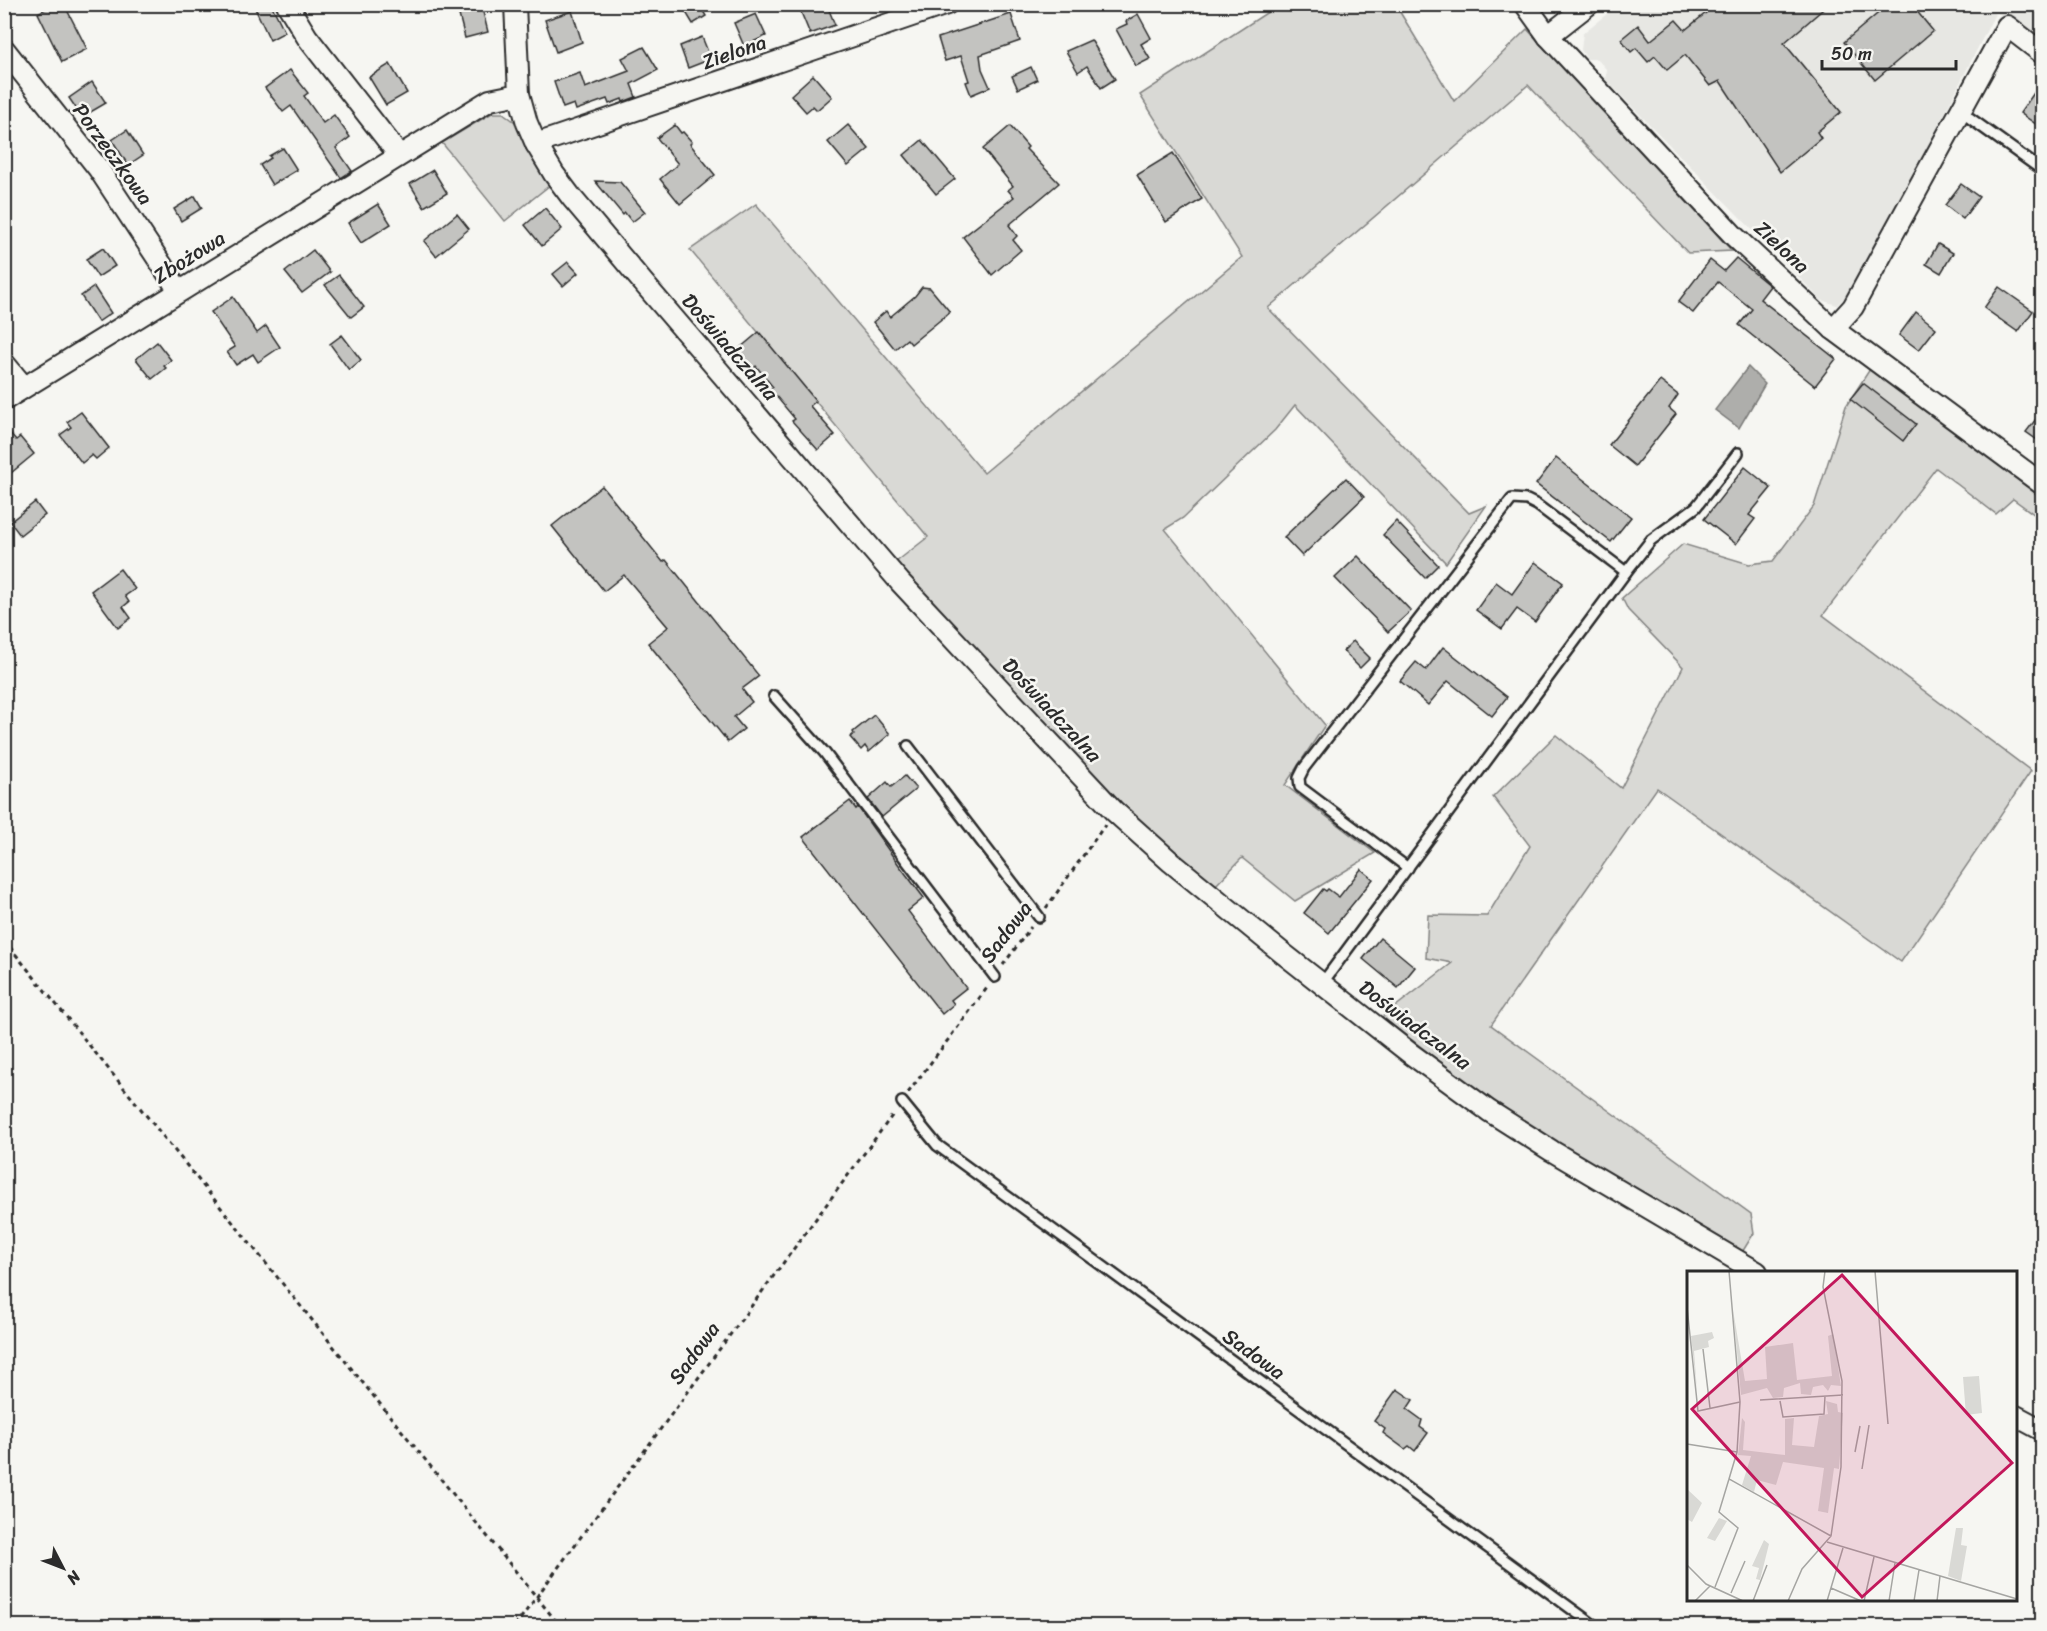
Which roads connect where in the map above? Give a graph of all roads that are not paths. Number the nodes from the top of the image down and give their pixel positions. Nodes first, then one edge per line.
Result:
1 (287, 4) edge
2 (515, 4) edge
3 (947, 4) edge
4 (1525, 4) edge
5 (1589, 4) edge
6 (1548, 36) junction
7 (4, 49) edge
8 (2043, 53) edge
9 (519, 94) junction
10 (1960, 111) junction
11 (536, 144) junction
12 (399, 155) junction
13 (2043, 170) edge
14 (179, 291) junction
15 (1833, 329) junction
16 (4, 363) edge
17 (24, 387) junction
18 (4, 400) edge
19 (1738, 453) dead end
20 (2043, 484) edge
21 (1626, 572) junction
22 (774, 696) dead end
23 (908, 746) dead end
24 (1408, 868) junction
25 (1039, 917) road end
26 (995, 977) road end
27 (1322, 985) junction
28 (902, 1101) road end
29 (1755, 1271) edge
30 (2017, 1417) edge
31 (2043, 1430) edge
32 (1595, 1626) edge

1 - 12 street
2 - 9 street, Doświadczalna
3 - 11 street, Zielona
4 - 6 street, Zielona
5 - 6 street
6 - 15 street, Zielona
7 - 14 street, Porzeczkowa
8 - 10 street
9 - 11 street, Doświadczalna
9 - 12 street, Zbożowa
10 - 13 lane
10 - 15 street
11 - 27 street, Doświadczalna
12 - 14 street, Zbożowa
14 - 17 street, Zbożowa
15 - 20 street, Zielona
16 - 17 street
17 - 18 street, Zbożowa
19 - 21 lane
21 - 24 lane
21 - 24 lane
22 - 26 lane
23 - 25 lane
24 - 27 lane
27 - 29 street, Doświadczalna
28 - 32 lane, Sadowa
30 - 31 street

